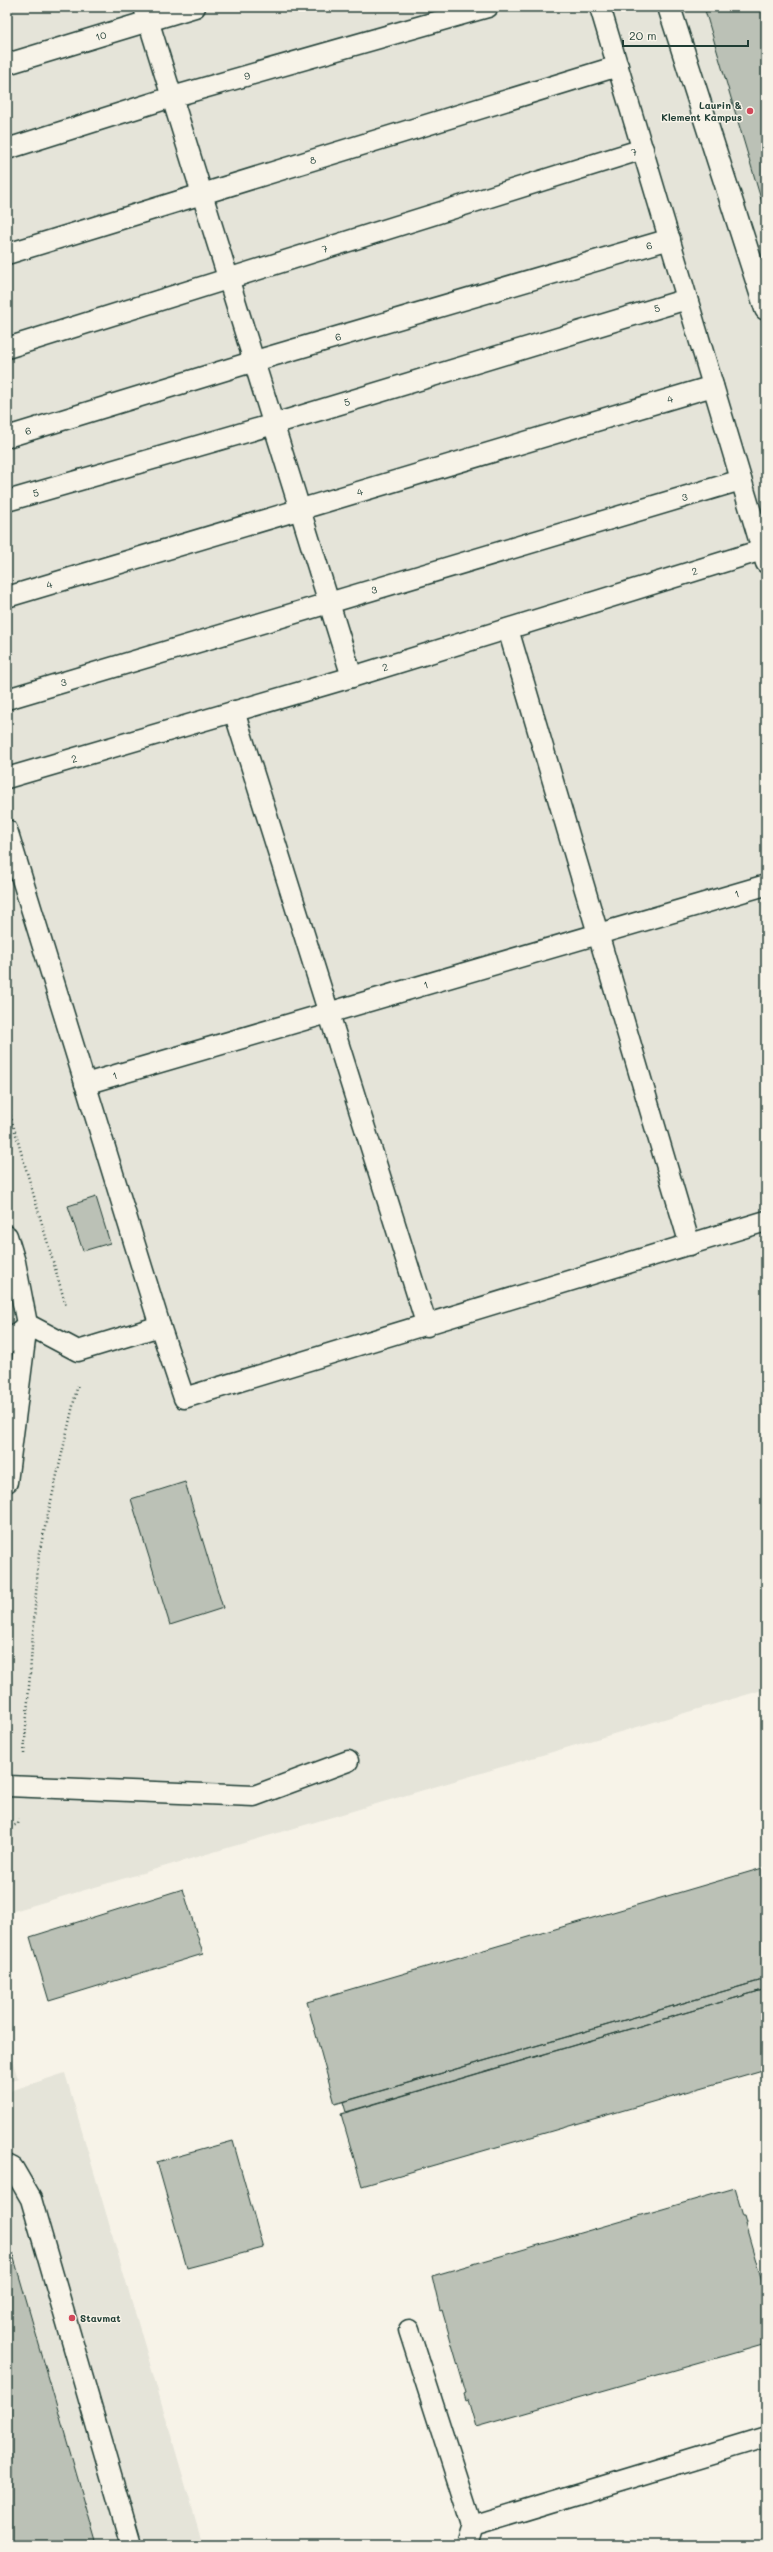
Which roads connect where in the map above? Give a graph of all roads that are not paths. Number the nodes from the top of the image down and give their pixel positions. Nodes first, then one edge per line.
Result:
1 (195, 7) edge
2 (488, 7) edge
3 (600, 7) edge
4 (669, 7) edge
5 (146, 14) edge
6 (7, 64) edge
7 (618, 66) junction
8 (172, 97) junction
9 (7, 148) edge
10 (643, 149) junction
11 (202, 194) junction
12 (670, 240) junction
13 (7, 254) edge
14 (229, 279) junction
15 (687, 299) junction
16 (766, 309) edge
17 (7, 348) edge
18 (254, 362) junction
19 (713, 386) junction
20 (274, 424) junction
21 (7, 437) edge
22 (741, 480) junction
23 (7, 501) edge
24 (301, 509) junction
25 (764, 556) edge
26 (7, 597) edge
27 (330, 603) junction
28 (508, 629) junction
29 (352, 677) junction
30 (7, 699) edge
31 (234, 711) junction
32 (7, 778) edge
33 (7, 830) edge
34 (766, 885) edge
35 (599, 934) junction
36 (329, 1013) junction
37 (85, 1084) junction
38 (766, 1221) edge
39 (7, 1236) edge
40 (690, 1246) junction
41 (27, 1324) junction
42 (160, 1326) junction
43 (427, 1326) junction
44 (7, 1344) edge
45 (7, 1482) edge
46 (348, 1761) dead end
47 (14, 1786) edge
48 (7, 2165) edge
49 (409, 2330) dead end
50 (766, 2437) edge
51 (469, 2536) edge
52 (131, 2545) edge

1 - 5 lane, 10
2 - 8 lane, 9
3 - 7 lane
4 - 16 street
5 - 6 lane, 10
5 - 8 lane
7 - 10 lane
7 - 11 lane, 8
8 - 9 lane, 9
8 - 11 lane
10 - 12 lane
10 - 14 lane, 7
11 - 13 lane, 8
11 - 14 lane
12 - 15 lane
12 - 18 lane, 6
14 - 17 lane, 7
14 - 18 lane
15 - 19 lane
15 - 20 lane, 5
18 - 20 lane
18 - 21 lane, 6
19 - 22 lane
19 - 24 lane, 4
20 - 23 lane, 5
20 - 24 lane
22 - 25 lane
22 - 27 lane, 3
24 - 26 lane, 4
24 - 27 lane
25 - 28 lane, 2
27 - 29 lane
27 - 30 lane, 3
28 - 29 lane, 2
28 - 35 lane
29 - 31 lane, 2
31 - 32 lane, 2
31 - 36 lane
33 - 37 lane
34 - 35 lane, 1
35 - 36 lane, 1
35 - 40 lane
36 - 37 lane, 1
36 - 43 lane
37 - 42 lane
38 - 40 lane
39 - 41 lane
40 - 43 lane
41 - 42 lane
41 - 44 lane
41 - 45 lane
42 - 43 lane
46 - 47 lane
48 - 52 lane
49 - 51 lane
50 - 51 lane

